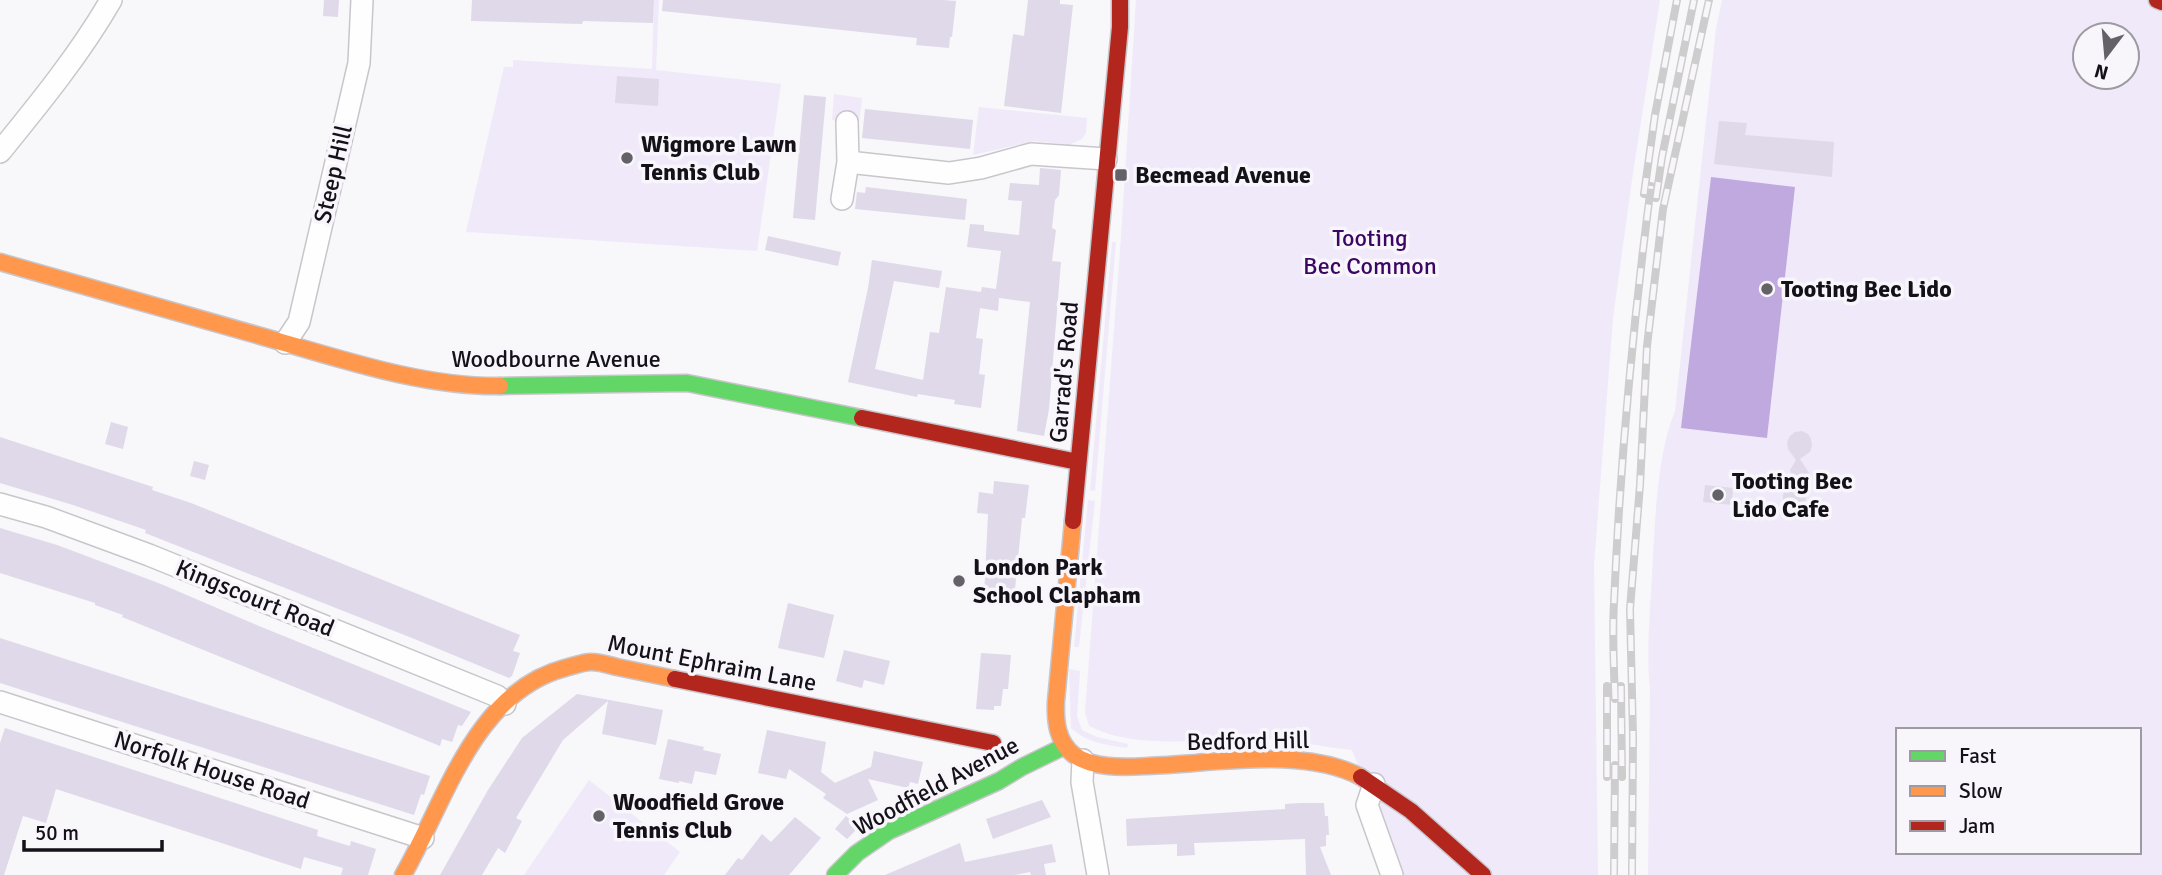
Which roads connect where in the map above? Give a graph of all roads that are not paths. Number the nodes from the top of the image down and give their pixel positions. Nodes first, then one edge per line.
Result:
1 (111, 0) edge
2 (362, 0) edge
3 (1120, 0) edge
4 (847, 122) dead end
5 (0, 152) edge
6 (1106, 159) junction
7 (848, 162) junction
8 (842, 199) dead end
9 (0, 262) edge
10 (285, 343) junction
11 (1078, 462) junction
12 (0, 504) edge
13 (0, 702) edge
14 (505, 704) junction
15 (993, 743) dead end
16 (1065, 746) junction
17 (1083, 760) junction
18 (1374, 784) junction
19 (423, 838) junction
20 (403, 875) edge
21 (835, 875) edge
22 (1098, 875) edge
23 (1392, 875) edge
24 (1483, 875) edge

1 - 5 street
2 - 10 street, Steep Hill
3 - 6 street, Garrad's Road
4 - 7 street
6 - 7 street
6 - 11 street, Garrad's Road
7 - 8 street
9 - 10 street, Woodbourne Avenue
10 - 11 street, Woodbourne Avenue
11 - 16 street, Garrad's Road
12 - 14 street, Kingscourt Road
13 - 19 street, Norfolk House Road
14 - 15 street, Mount Ephraim Lane
14 - 19 street, Mount Ephraim Lane
16 - 17 street, Bedford Hill
16 - 21 street, Woodfield Avenue
17 - 18 street, Bedford Hill
17 - 22 street
18 - 23 street
18 - 24 street, Bedford Hill
19 - 20 street, Mount Ephraim Lane

